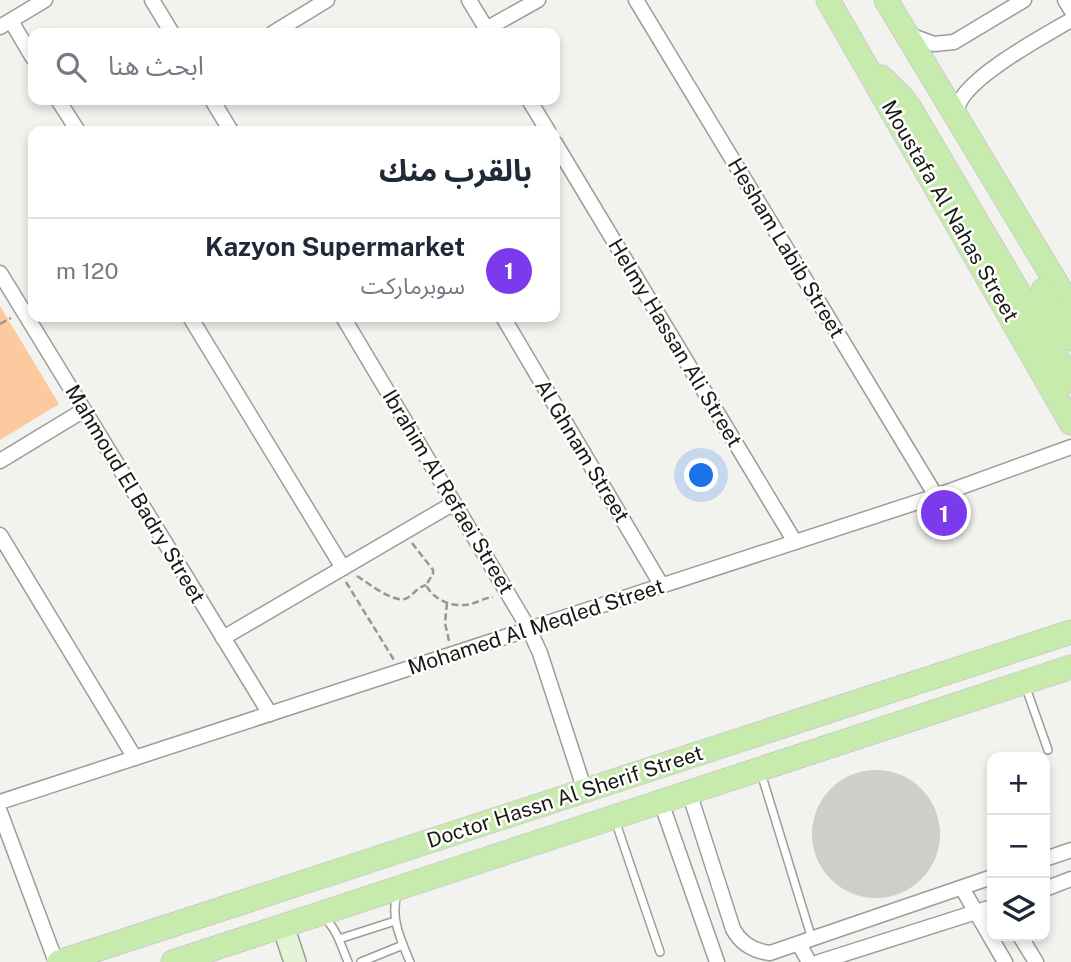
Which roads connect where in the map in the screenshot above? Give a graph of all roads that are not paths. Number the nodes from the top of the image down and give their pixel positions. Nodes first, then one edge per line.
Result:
1 (45, 0) edge
2 (152, 0) edge
3 (327, 0) edge
4 (469, 0) edge
5 (538, 0) edge
6 (636, 0) edge
7 (828, 0) edge
8 (886, 0) edge
9 (1024, 0) edge
10 (1065, 0) edge
11 (309, 5) edge
12 (1071, 10) edge
13 (1071, 20) edge
14 (5, 24) edge
15 (169, 28) edge
16 (280, 28) edge
17 (486, 28) edge
18 (493, 28) edge
19 (907, 34) junction
20 (28, 52) edge
21 (867, 67) junction
22 (61, 105) edge
23 (215, 105) edge
24 (532, 105) edge
25 (957, 117) junction
26 (75, 126) edge
27 (228, 126) edge
28 (543, 126) edge
29 (560, 151) edge
30 (0, 273) edge
31 (28, 307) edge
32 (1071, 307) edge
33 (36, 322) edge
34 (193, 322) edge
35 (345, 322) edge
36 (506, 322) edge
37 (1071, 339) edge
38 (1071, 382) edge
39 (84, 410) junction
40 (1071, 423) edge
41 (1071, 447) edge
42 (0, 461) edge
43 (936, 496) junction
44 (454, 503) junction
45 (0, 535) edge
46 (795, 542) junction
47 (341, 569) junction
48 (662, 586) junction
49 (529, 629) junction
50 (1071, 632) edge
51 (223, 638) junction
52 (1071, 667) edge
53 (1024, 682) junction
54 (270, 714) junction
55 (1048, 750) dead end
56 (135, 758) junction
57 (760, 769) junction
58 (585, 791) junction
59 (690, 792) junction
60 (0, 802) edge
61 (661, 802) junction
62 (0, 812) edge
63 (614, 817) junction
64 (1071, 850) edge
65 (1050, 857) edge
66 (1071, 879) edge
67 (987, 882) edge
68 (402, 887) junction
69 (1050, 887) edge
70 (962, 888) junction
71 (987, 909) edge
72 (976, 912) junction
73 (320, 914) junction
74 (395, 921) junction
75 (283, 926) junction
76 (151, 933) junction
77 (339, 939) junction
78 (811, 940) junction
79 (1023, 941) edge
80 (403, 945) junction
81 (660, 952) dead end
82 (830, 961) edge
83 (58, 962) edge
84 (161, 962) edge
85 (173, 962) edge
86 (295, 962) edge
87 (348, 962) edge
88 (361, 962) edge
89 (410, 962) edge
90 (717, 962) edge
91 (809, 962) edge
92 (1005, 962) edge
93 (1036, 962) edge

1 - 14 street
2 - 15 street
3 - 11 street
4 - 17 street
5 - 18 street
6 - 43 street, Hesham Labib Street
7 - 21 main road, Moustafa Al Nahas Street
8 - 19 main road
9 - 19 street
10 - 12 street
11 - 16 street
13 - 25 street
14 - 20 street
19 - 25 main road
21 - 38 main road
21 - 40 main road, Moustafa Al Nahas Street
22 - 26 street
23 - 27 street
24 - 28 street
25 - 32 main road
25 - 37 main road
29 - 46 street, Helmy Hassan Ali Street
30 - 31 street, Mahmoud El Badry Street
33 - 39 street, Mahmoud El Badry Street
34 - 47 street
35 - 44 street, Ibrahim Al Refaei Street
36 - 48 street, Al Ghnam Street
39 - 42 street
39 - 51 street, Mahmoud El Badry Street
41 - 43 street, Mohamed Al Meqled Street
43 - 46 street, Mohamed Al Meqled Street
44 - 47 street
44 - 49 street, Ibrahim Al Refaei Street
45 - 56 street
46 - 48 street, Mohamed Al Meqled Street
47 - 51 street
48 - 49 street, Mohamed Al Meqled Street
49 - 54 street, Mohamed Al Meqled Street
49 - 58 street, Ibrahim Al Refaei Street
50 - 58 main road, Doctor Hassn Al Sherif Street
51 - 54 street, Mahmoud El Badry Street
52 - 53 main road, Doctor Hassn Al Sherif Street
53 - 55 lane
53 - 57 main road, Doctor Hassn Al Sherif Street
54 - 56 street, Mohamed Al Meqled Street
56 - 60 street, Mohamed Al Meqled Street
57 - 59 main road, Doctor Hassn Al Sherif Street
57 - 78 lane
58 - 76 main road, Doctor Hassn Al Sherif Street
59 - 61 main road, Doctor Hassn Al Sherif Street
59 - 78 street
61 - 63 main road, Doctor Hassn Al Sherif Street
61 - 90 street
62 - 83 street
63 - 68 main road, Doctor Hassn Al Sherif Street
63 - 81 lane
64 - 65 street
66 - 69 street
67 - 70 street
68 - 73 main road, Doctor Hassn Al Sherif Street
68 - 74 lane
70 - 72 street
70 - 78 street
71 - 72 street
72 - 82 street
72 - 92 street
73 - 75 main road, Doctor Hassn Al Sherif Street
73 - 77 lane
74 - 77 lane
74 - 80 lane
75 - 85 main road, Doctor Hassn Al Sherif Street
75 - 86 street
76 - 83 main road, Doctor Hassn Al Sherif Street
76 - 84 main road
77 - 87 lane
78 - 82 street
78 - 91 street
79 - 93 street
80 - 88 lane
80 - 89 lane

